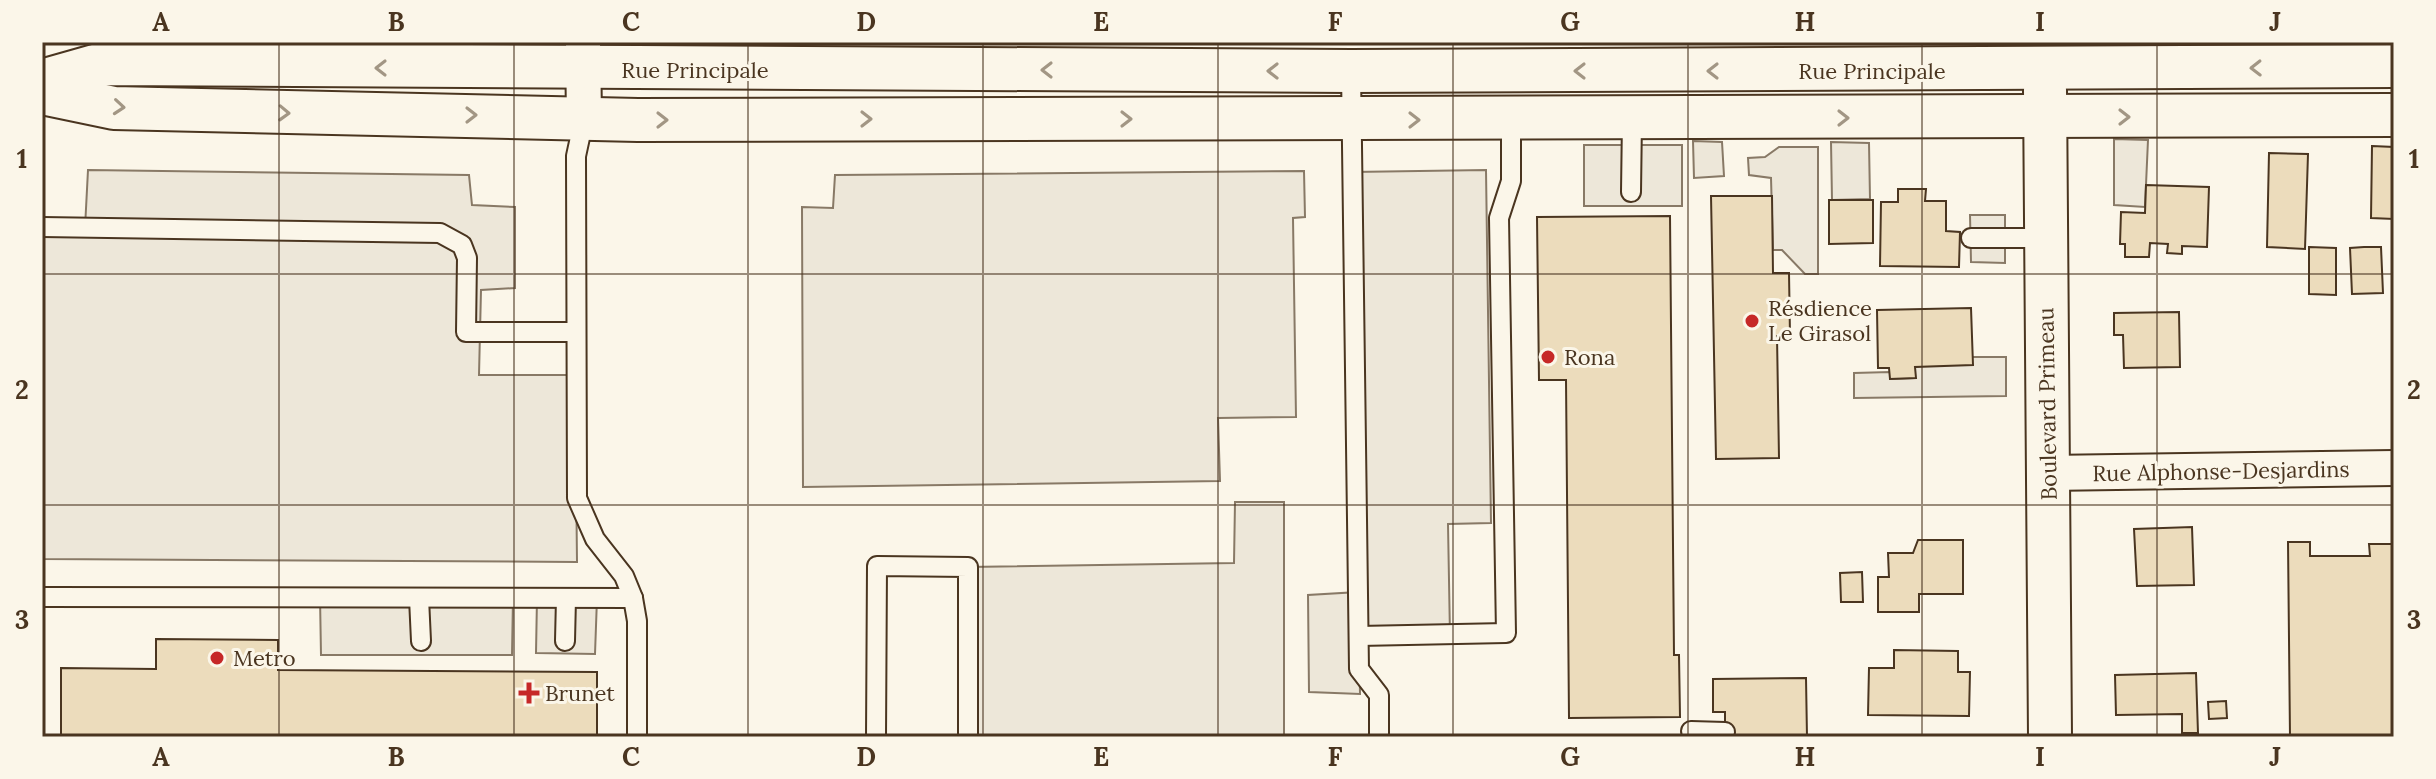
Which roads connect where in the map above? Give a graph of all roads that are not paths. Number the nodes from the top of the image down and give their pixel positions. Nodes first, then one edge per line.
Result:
1 (102, 53) edge
2 (583, 56) edge
3 (732, 56) edge
4 (2394, 66) edge
5 (2045, 70) junction
6 (1351, 71) junction
7 (42, 81) edge
8 (42, 93) edge
9 (2394, 115) edge
10 (2046, 118) junction
11 (584, 119) junction
12 (1511, 119) junction
13 (1632, 119) junction
14 (1351, 120) junction
15 (1631, 192) dead end
16 (42, 227) edge
17 (1971, 238) dead end
18 (2045, 238) junction
19 (575, 332) junction
20 (2394, 468) edge
21 (2048, 473) junction
22 (42, 597) edge
23 (419, 598) junction
24 (566, 598) junction
25 (633, 598) junction
26 (1359, 636) junction
27 (421, 641) dead end
28 (565, 641) dead end
29 (1691, 731) dead end
30 (1725, 732) dead end
31 (637, 737) edge
32 (876, 737) edge
33 (968, 737) edge
34 (1379, 737) edge
35 (2050, 737) edge

2 -> 1 street, Rue Principale
1 - 7 street, Rue Principale
2 - 3 street, Rue Principale
2 - 11 street
6 -> 3 street, Rue Principale
4 -> 5 street, Rue Principale
5 -> 6 street, Rue Principale
5 - 10 street, Boulevard Primeau
6 - 14 lane
8 -> 11 street
10 -> 9 street
13 -> 10 street
10 - 18 street, Boulevard Primeau
11 -> 14 street
11 - 19 lane
12 - 13 street
14 -> 12 street
12 - 26 lane
13 - 15 lane
14 - 26 lane
16 - 19 lane
17 - 18 lane
18 - 21 street, Boulevard Primeau
19 - 25 lane
20 - 21 street, Rue Alphonse-Desjardins
21 - 35 street, Boulevard Primeau
22 - 23 lane
23 - 24 lane
23 - 27 lane
24 - 25 lane
24 - 28 lane
25 - 31 lane
26 - 34 lane
29 - 30 lane
32 - 33 lane

